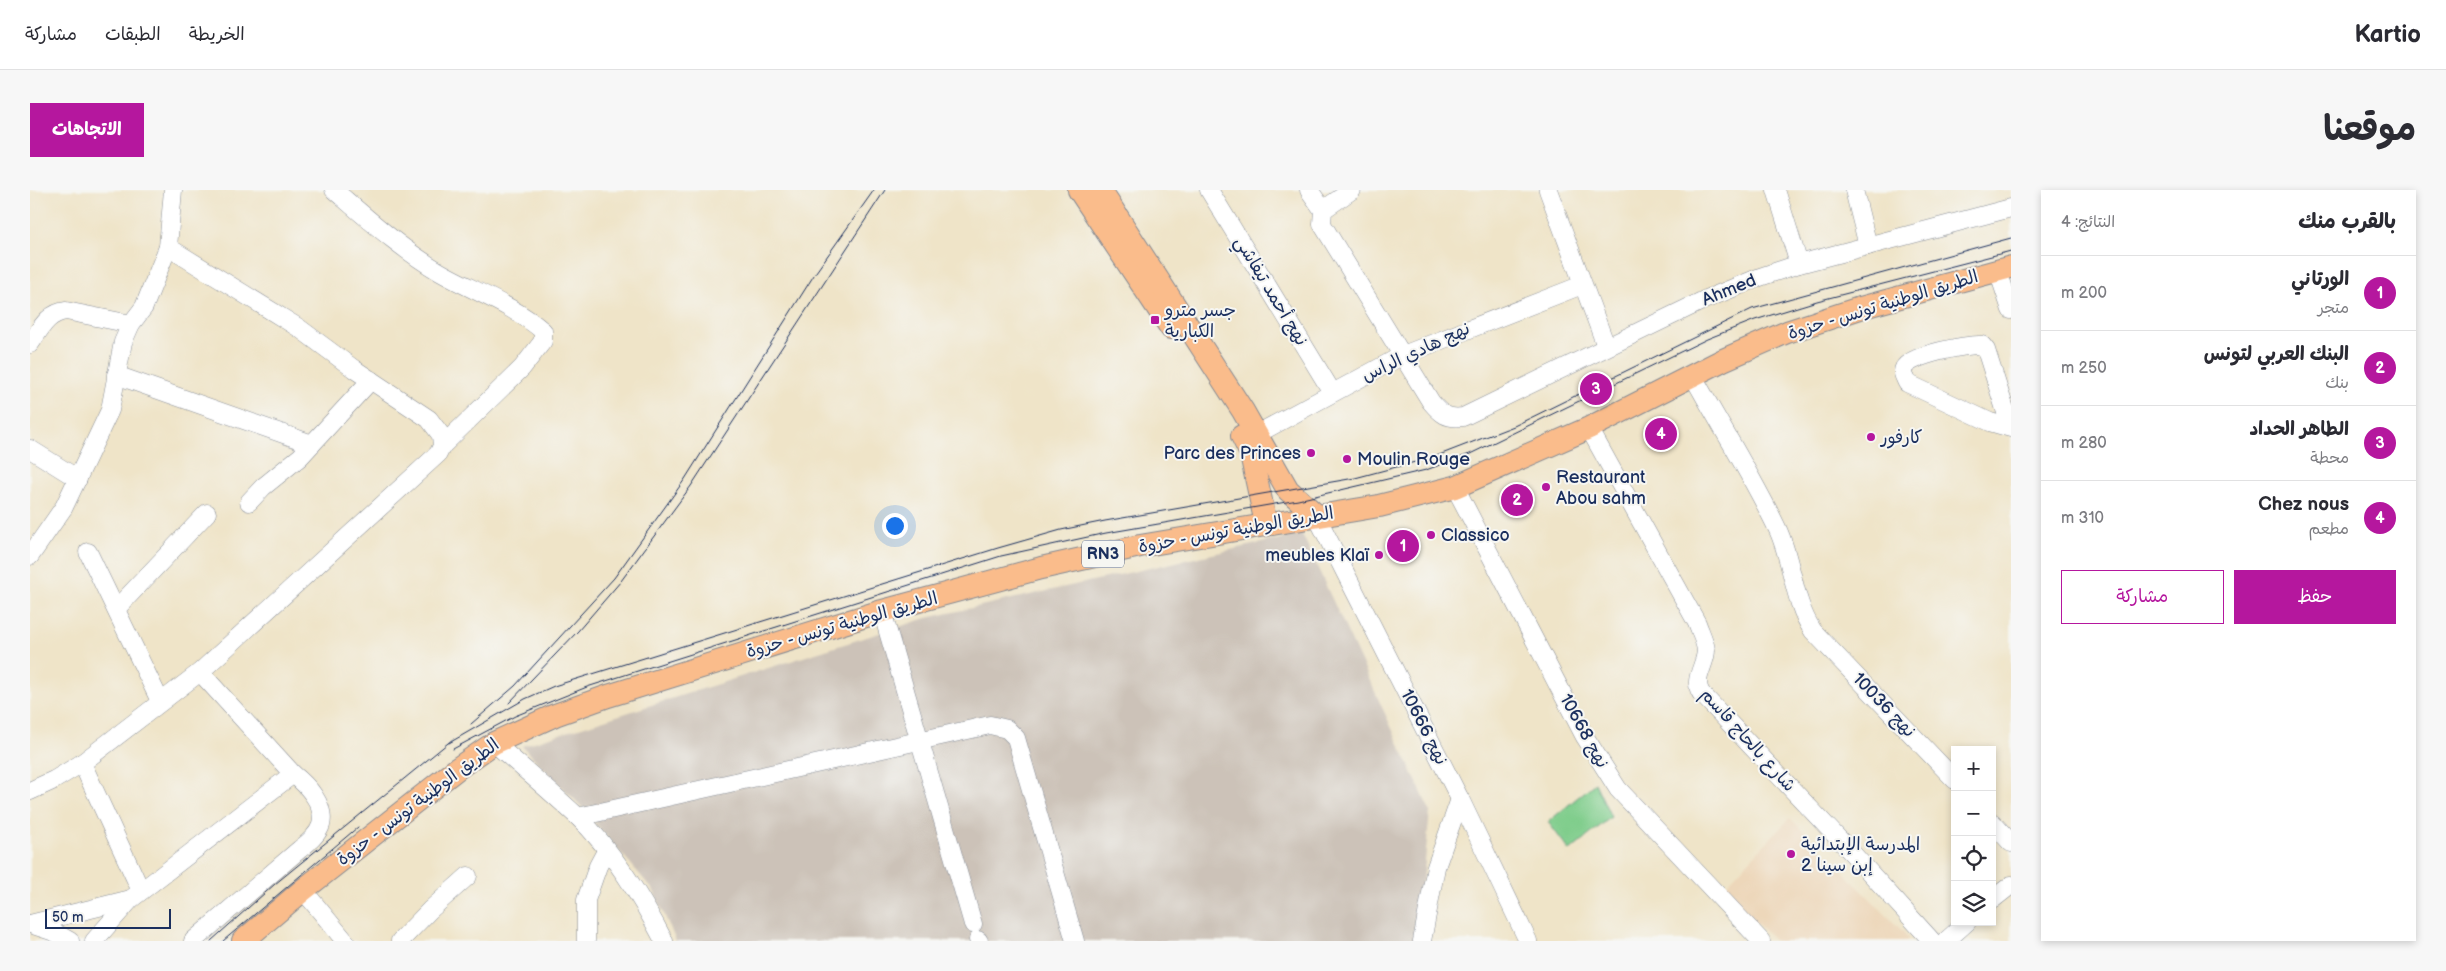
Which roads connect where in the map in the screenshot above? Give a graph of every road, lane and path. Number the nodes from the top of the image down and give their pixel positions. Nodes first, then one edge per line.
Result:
1 (173, 190) edge
2 (334, 190) edge
3 (1079, 190) edge
4 (1100, 190) edge
5 (1209, 190) edge
6 (1309, 190) edge
7 (1352, 190) edge
8 (1548, 190) edge
9 (1776, 190) edge
10 (1854, 190) edge
11 (2011, 208) edge
12 (1323, 210) junction
13 (1868, 246) junction
14 (168, 247) junction
15 (1799, 264) junction
16 (2005, 269) edge
17 (1582, 285) junction
18 (2011, 310) edge
19 (131, 324) junction
20 (30, 344) edge
21 (1606, 346) junction
22 (1403, 355) junction
23 (116, 375) junction
24 (1693, 376) junction
25 (371, 380) junction
26 (1332, 392) junction
27 (1589, 428) junction
28 (2011, 428) edge
29 (1257, 434) junction
30 (312, 444) junction
31 (442, 446) junction
32 (30, 449) edge
33 (78, 479) junction
34 (1455, 487) junction
35 (248, 502) dead end
36 (207, 513) dead end
37 (1316, 515) junction
38 (1266, 524) junction
39 (35, 538) edge
40 (88, 552) dead end
41 (30, 556) edge
42 (116, 609) junction
43 (882, 611) junction
44 (200, 672) junction
45 (160, 701) junction
46 (920, 741) junction
47 (494, 743) junction
48 (82, 763) junction
49 (293, 774) junction
50 (1951, 776) edge
51 (30, 791) edge
52 (1460, 798) junction
53 (578, 817) junction
54 (1996, 826) edge
55 (2011, 843) edge
56 (606, 851) junction
57 (468, 876) dead end
58 (2011, 885) edge
59 (303, 890) junction
60 (136, 895) junction
61 (1996, 897) edge
62 (30, 924) edge
63 (1963, 926) edge
64 (977, 935) edge
65 (70, 941) edge
66 (94, 941) edge
67 (193, 941) edge
68 (243, 941) edge
69 (344, 941) edge
70 (400, 941) edge
71 (586, 941) edge
72 (664, 941) edge
73 (1076, 941) edge
74 (1422, 941) edge
75 (1528, 941) edge
76 (1761, 941) edge
77 (1932, 941) edge
78 (1946, 941) edge

1 - 14 street
2 - 31 street
3 - 38 main road
4 - 29 main road
5 - 26 street, نهج أحمد تيفاشي
6 - 12 street
7 - 12 street
8 - 17 street
9 - 15 street
10 - 13 street
11 - 13 street, Ahmed
12 - 22 street
13 - 15 street, Ahmed
14 - 19 street
14 - 25 street
15 - 21 street, Ahmed
16 - 18 street
16 - 24 main road, الطريق الوطنية تونس - حزوة / RN3
17 - 21 street
17 - 22 street, نهج هادي الراس
19 - 20 street
19 - 23 street
21 - 22 street, Ahmed
22 - 26 street, نهج هادي الراس
23 - 30 street
23 - 33 street
24 - 27 main road, الطريق الوطنية تونس - حزوة / RN3
24 - 50 street, نهج 10036
25 - 30 street
25 - 31 street
26 - 29 street, نهج هادي الراس
27 - 34 main road, الطريق الوطنية تونس - حزوة / RN3
27 - 77 street, شارع بالحاج قاسم
28 - 28 street
29 - 37 main road
30 - 35 street
31 - 44 street
32 - 33 street
33 - 39 street
34 - 37 main road, الطريق الوطنية تونس - حزوة / RN3
34 - 76 street, نهج 10668
36 - 42 street
37 - 38 main road, الطريق الوطنية تونس - حزوة / RN3
37 - 52 street, نهج 10666
38 - 43 main road, الطريق الوطنية تونس - حزوة / RN3
39 - 41 street
40 - 42 street
42 - 45 street
43 - 46 street
43 - 47 main road, الطريق الوطنية تونس - حزوة / RN3
44 - 45 street
44 - 49 street
45 - 48 street
46 - 53 street
46 - 64 street
46 - 73 street
47 - 53 street
47 - 59 main road, الطريق الوطنية تونس - حزوة / RN3
48 - 51 street
48 - 60 street
49 - 60 street
49 - 67 street
52 - 74 street
52 - 75 street, نهج 10666
53 - 56 street
54 - 55 street
56 - 71 street
56 - 72 street
57 - 70 street
58 - 61 street
59 - 68 main road, الطريق الوطنية تونس - حزوة / RN3
59 - 69 street
60 - 62 street
60 - 66 street
62 - 65 street
63 - 78 street

